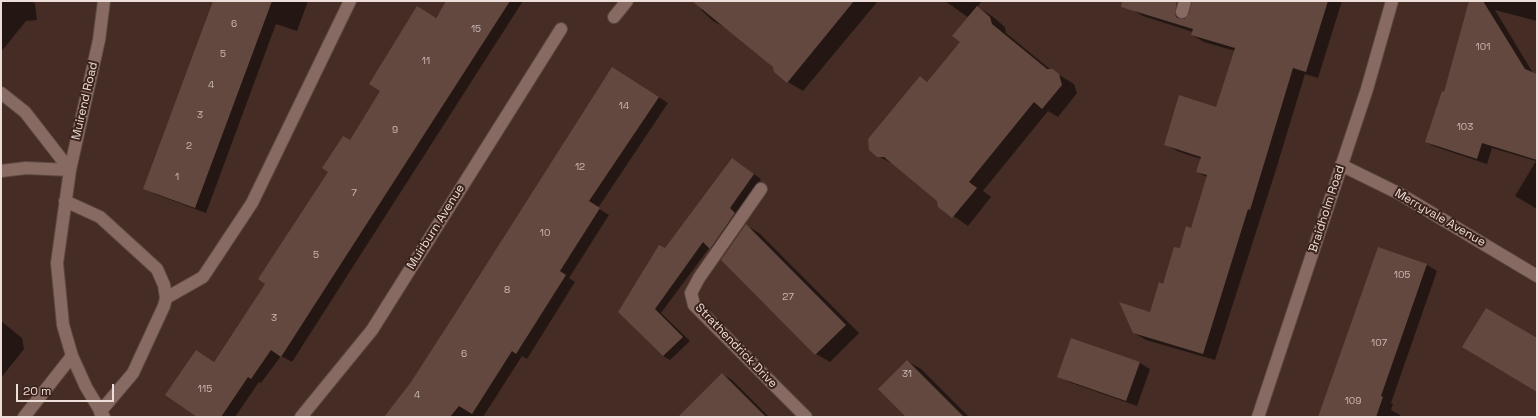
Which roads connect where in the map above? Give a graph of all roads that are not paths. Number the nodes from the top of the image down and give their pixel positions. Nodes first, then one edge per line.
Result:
1 (104, 1) edge
2 (350, 1) edge
3 (627, 1) edge
4 (1392, 1) edge
5 (614, 17) dead end
6 (560, 29) dead end
7 (1, 93) edge
8 (1341, 165) junction
9 (1, 170) edge
10 (70, 170) junction
11 (761, 189) dead end
12 (65, 201) junction
13 (1537, 276) edge
14 (166, 298) junction
15 (72, 356) junction
16 (102, 414) edge
17 (24, 417) edge
18 (301, 417) edge
19 (806, 417) edge
20 (1258, 417) edge

1 - 10 street, Muirend Road
2 - 14 street
3 - 5 street
4 - 8 street, Braidholm Road
6 - 18 street, Muirburn Avenue
7 - 10 street
8 - 13 street, Merryvale Avenue
8 - 20 street, Braidholm Road
9 - 10 street
10 - 12 street, Muirend Road
11 - 19 street, Strathendrick Drive
12 - 14 street
12 - 15 street, Muirend Road
14 - 16 street, Muirend Road
15 - 16 street, Muirend Road
15 - 17 street

